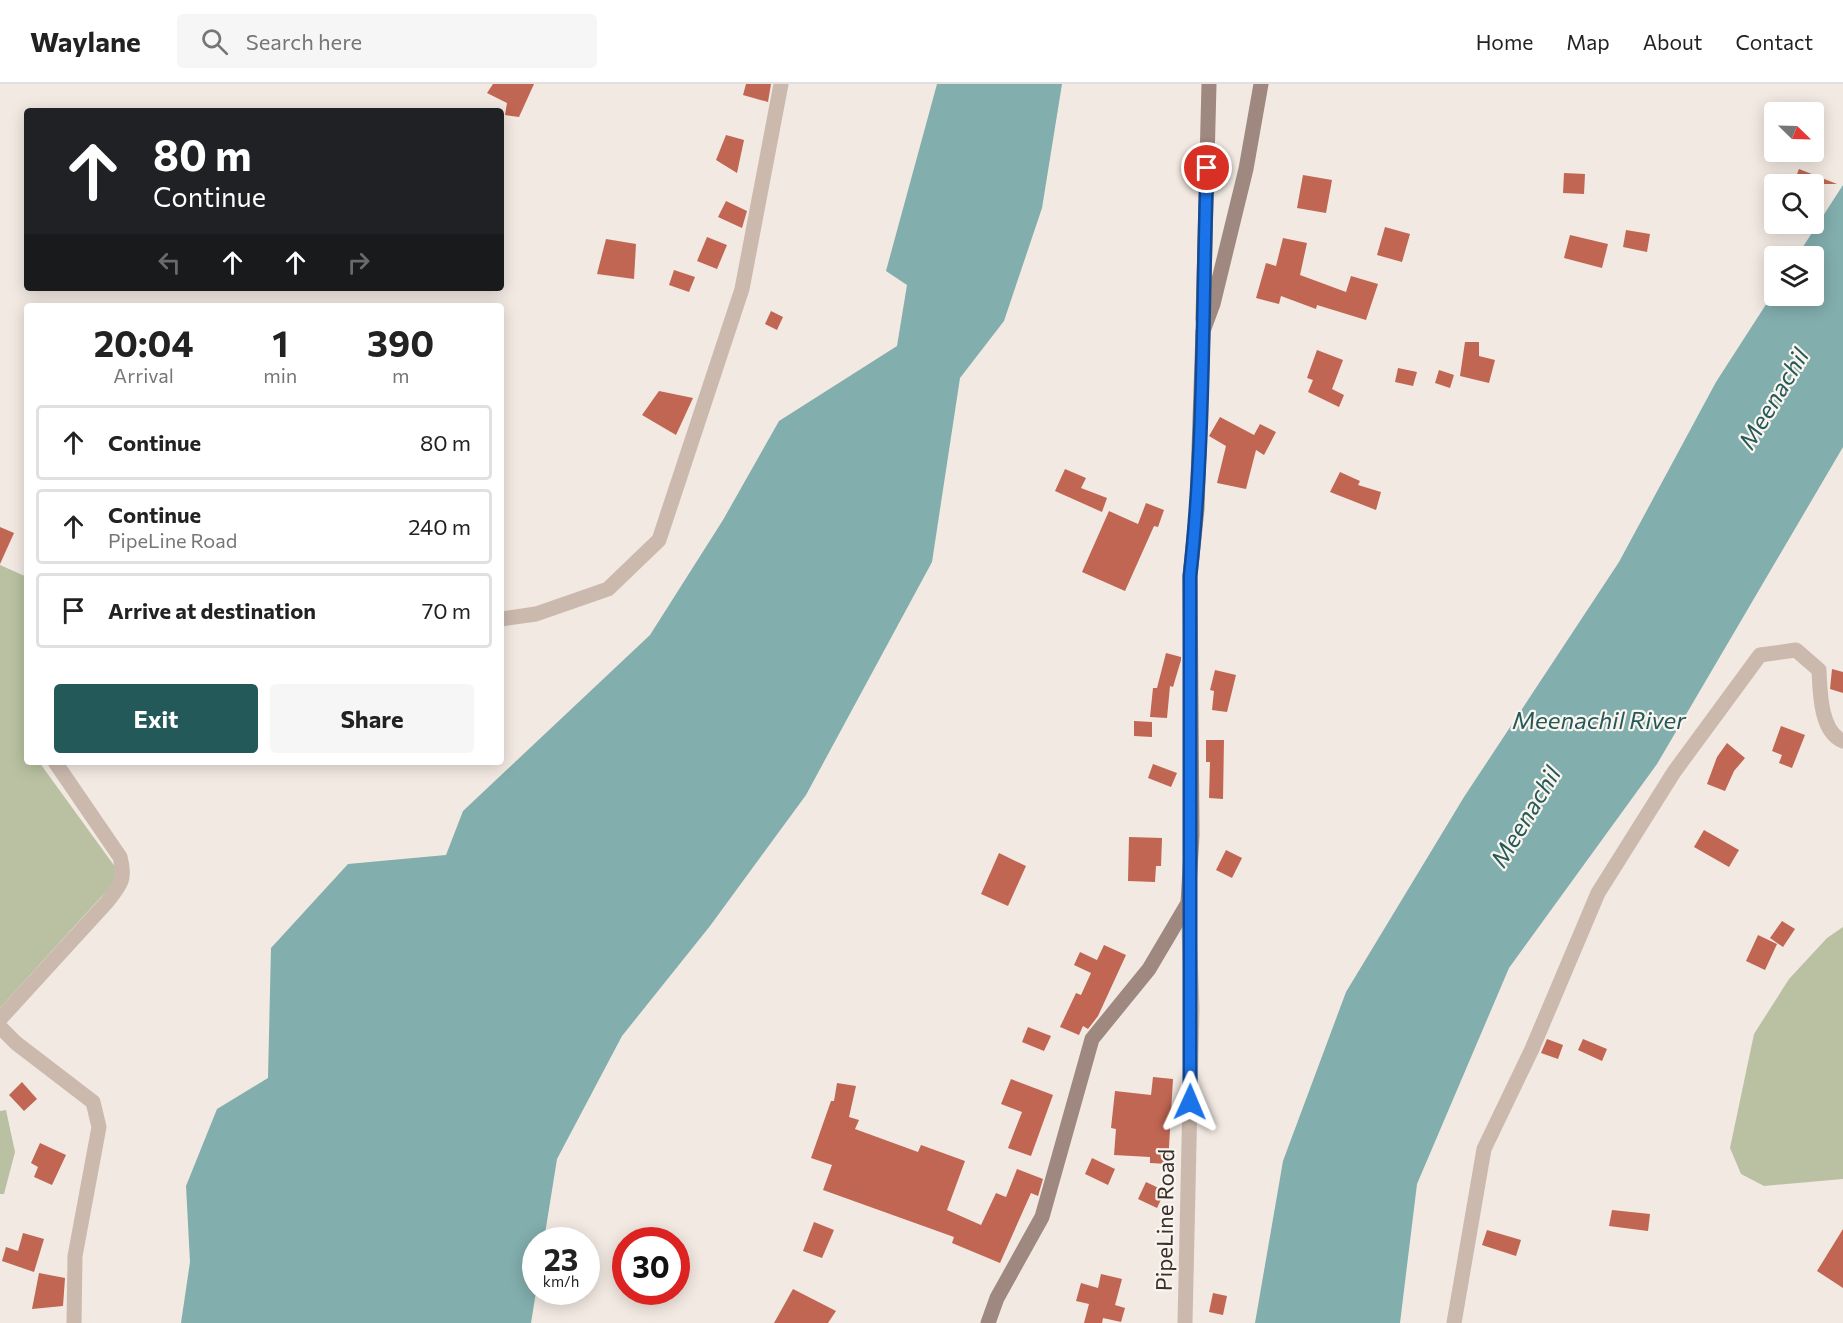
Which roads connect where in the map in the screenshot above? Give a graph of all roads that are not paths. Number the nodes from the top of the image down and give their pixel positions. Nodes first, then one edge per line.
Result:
1 (781, 84) edge
2 (1209, 84) edge
3 (1261, 84) edge
4 (1203, 331) junction
5 (504, 619) edge
6 (1843, 741) edge
7 (57, 765) edge
8 (1188, 903) junction
9 (0, 1019) edge
10 (0, 1027) edge
11 (74, 1323) edge
12 (988, 1323) edge
13 (1185, 1323) edge
14 (1454, 1323) edge

1 - 5 street
2 - 4 main road
3 - 4 main road
4 - 8 main road
6 - 14 street
7 - 9 street
8 - 12 main road
8 - 13 street, PipeLine Road
10 - 11 street

